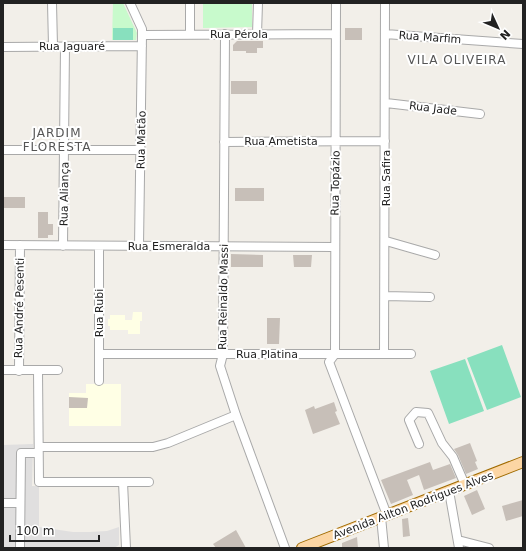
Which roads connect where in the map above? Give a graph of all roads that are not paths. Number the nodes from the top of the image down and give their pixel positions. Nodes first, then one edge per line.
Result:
1 (52, 3) edge
2 (130, 3) edge
3 (190, 3) edge
4 (258, 3) edge
5 (336, 3) edge
6 (386, 3) edge
7 (190, 34) junction
8 (225, 34) junction
9 (257, 34) junction
10 (335, 34) junction
11 (385, 34) junction
12 (142, 35) junction
13 (523, 44) edge
14 (53, 46) junction
15 (65, 46) junction
16 (142, 46) junction
17 (3, 47) edge
18 (386, 103) junction
19 (480, 114) dead end
20 (336, 141) junction
21 (386, 141) junction
22 (224, 142) junction
23 (64, 149) junction
24 (3, 150) edge
25 (141, 150) junction
26 (386, 241) junction
27 (3, 245) edge
28 (20, 245) junction
29 (63, 246) junction
30 (99, 246) junction
31 (139, 246) junction
32 (224, 246) junction
33 (334, 247) junction
34 (435, 255) dead end
35 (385, 296) junction
36 (430, 297) dead end
37 (99, 354) junction
38 (222, 354) junction
39 (384, 354) junction
40 (410, 354) dead end
41 (330, 357) junction
42 (3, 370) edge
43 (19, 370) junction
44 (58, 370) dead end
45 (38, 371) junction
46 (99, 381) dead end
47 (236, 415) junction
48 (419, 444) dead end
49 (38, 450) junction
50 (523, 462) edge
51 (123, 482) junction
52 (149, 482) dead end
53 (465, 485) junction
54 (449, 491) junction
55 (3, 503) edge
56 (20, 503) junction
57 (384, 516) junction
58 (459, 544) edge
59 (20, 548) edge
60 (126, 548) edge
61 (285, 548) edge
62 (302, 548) edge
63 (384, 548) edge
64 (489, 548) edge

1 - 14 street
2 - 12 street, Rua Matão
3 - 7 street
4 - 9 street
5 - 10 street, Rua Topázio
6 - 11 street, Rua Safira
7 - 8 street, Rua Pérola
7 - 12 street, Rua Pérola
8 - 9 street, Rua Pérola
8 - 22 street, Rua Reinaldo Massi
9 - 10 street, Rua Pérola
10 - 20 street, Rua Topázio
11 - 13 street, Rua Marfim
11 - 18 street, Rua Safira
12 - 16 street, Rua Matão
14 - 15 street, Rua Jaguaré
14 - 17 street, Rua Jaguaré
15 - 16 street, Rua Jaguaré
15 - 23 street, Rua Aliança
16 - 25 street, Rua Matão
18 - 19 street, Rua Jade
18 - 21 street, Rua Safira
20 - 21 street, Rua Ametista
20 - 22 street, Rua Ametista
20 - 33 street, Rua Topázio
21 - 26 street, Rua Safira
22 - 32 street, Rua Reinaldo Massi
23 - 24 street
23 - 25 street
23 - 29 street, Rua Aliança
25 - 31 street, Rua Matão
26 - 34 street
26 - 35 street, Rua Safira
27 - 28 street, Rua Esmeralda
28 - 29 street, Rua Esmeralda
28 - 43 street, Rua André Pesenti
29 - 30 street, Rua Esmeralda
30 - 31 street, Rua Esmeralda
30 - 37 street, Rua Rubi
31 - 32 street, Rua Esmeralda
32 - 33 street, Rua Esmeralda
32 - 38 street, Rua Reinaldo Massi
33 - 41 street, Rua Topázio
35 - 36 street
35 - 39 street, Rua Safira
37 - 38 street, Rua Platina
37 - 46 street, Rua Rubi
38 - 41 street, Rua Platina
38 - 47 street, Rua Reinaldo Massi
39 - 40 street, Rua Platina
39 - 41 street, Rua Platina
41 - 57 street, Rua Topázio
42 - 43 street
43 - 45 street
44 - 45 street
45 - 49 street
47 - 49 street
47 - 61 street, Rua Reinaldo Massi
48 - 53 street
49 - 51 street
49 - 56 street
50 - 53 main road, Avenida Ailton Rodrigues Alves
51 - 52 street
51 - 60 street
53 - 54 main road, Avenida Ailton Rodrigues Alves
54 - 57 main road, Avenida Ailton Rodrigues Alves
54 - 58 street
55 - 56 street
56 - 59 street
57 - 62 main road, Avenida Ailton Rodrigues Alves
57 - 63 street, Rua Topázio
58 - 64 street

